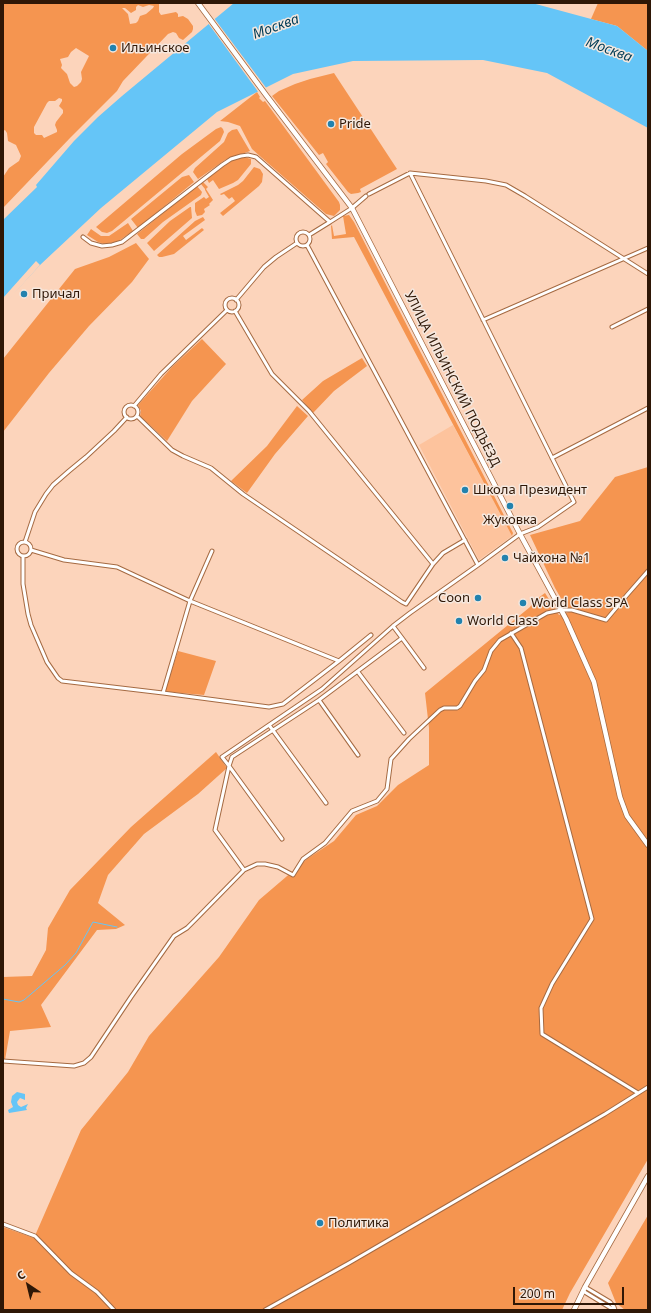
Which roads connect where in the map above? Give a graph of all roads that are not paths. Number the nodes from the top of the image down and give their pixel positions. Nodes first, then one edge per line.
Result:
1 (198, 3) edge
2 (410, 173) junction
3 (352, 208) junction
4 (330, 222) junction
5 (309, 235) junction
6 (83, 237) dead end
7 (298, 243) junction
8 (307, 245) junction
9 (648, 248) edge
10 (623, 259) junction
11 (648, 274) edge
12 (236, 300) junction
13 (648, 308) edge
14 (227, 310) junction
15 (235, 311) junction
16 (483, 320) junction
17 (612, 327) dead end
18 (134, 406) junction
19 (648, 408) edge
20 (137, 416) junction
21 (127, 417) junction
22 (552, 458) junction
23 (520, 534) junction
24 (465, 540) junction
25 (25, 542) junction
26 (31, 550) junction
27 (212, 551) dead end
28 (23, 556) junction
29 (433, 564) junction
30 (478, 565) junction
31 (648, 571) edge
32 (190, 601) junction
33 (561, 610) junction
34 (393, 626) junction
35 (512, 633) junction
36 (371, 635) dead end
37 (402, 638) junction
38 (339, 661) junction
39 (424, 668) dead end
40 (358, 672) junction
41 (162, 693) junction
42 (319, 700) junction
43 (269, 725) junction
44 (273, 730) junction
45 (404, 733) dead end
46 (358, 755) dead end
47 (228, 766) junction
48 (326, 803) dead end
49 (282, 839) dead end
50 (648, 845) edge
51 (244, 870) junction
52 (3, 1061) edge
53 (648, 1087) edge
54 (638, 1093) junction
55 (648, 1176) edge
56 (3, 1224) edge
57 (584, 1289) junction
58 (114, 1310) edge
59 (265, 1310) edge
60 (574, 1310) edge
61 (614, 1310) edge

1 - 3 main road, УЛИЦА ИЛЬИНСКИЙ ПОДЪЕЗД
2 - 3 street
2 - 10 street
2 - 16 street
3 - 4 street
3 - 23 main road, УЛИЦА ИЛЬИНСКИЙ ПОДЪЕЗД
4 - 5 street
4 - 6 street
5 - 7 street
5 - 8 street
7 - 8 street
7 - 12 street
8 - 24 street
9 - 10 street
10 - 11 street
10 - 16 street
12 - 14 street
12 - 15 street
13 - 17 street
14 - 15 street
14 - 18 street
15 - 29 street
16 - 22 street
18 - 20 street
18 - 21 street
19 - 22 street
20 - 21 street
20 - 29 street
21 - 25 street
22 - 23 street
23 - 30 street
23 - 33 main road, УЛИЦА ИЛЬИНСКИЙ ПОДЪЕЗД
24 - 29 street
24 - 30 street
25 - 26 street
25 - 28 street
26 - 28 street
26 - 32 street
27 - 32 street
28 - 41 street
30 - 34 street
31 - 33 street
32 - 38 street
32 - 41 street
33 - 35 street
33 - 50 main road, УЛИЦА ИЛЬИНСКИЙ ПОДЪЕЗД
34 - 37 street
34 - 43 street
35 - 51 street
35 - 54 street
36 - 38 street
37 - 39 street
37 - 40 street
38 - 41 street
40 - 42 street
40 - 45 street
42 - 44 street
42 - 46 street
43 - 44 street
43 - 47 street
44 - 47 street
44 - 48 street
47 - 49 street
47 - 51 street
51 - 52 street
53 - 54 street
54 - 59 street
55 - 57 main road
56 - 58 street
57 - 60 main road
57 - 61 street

